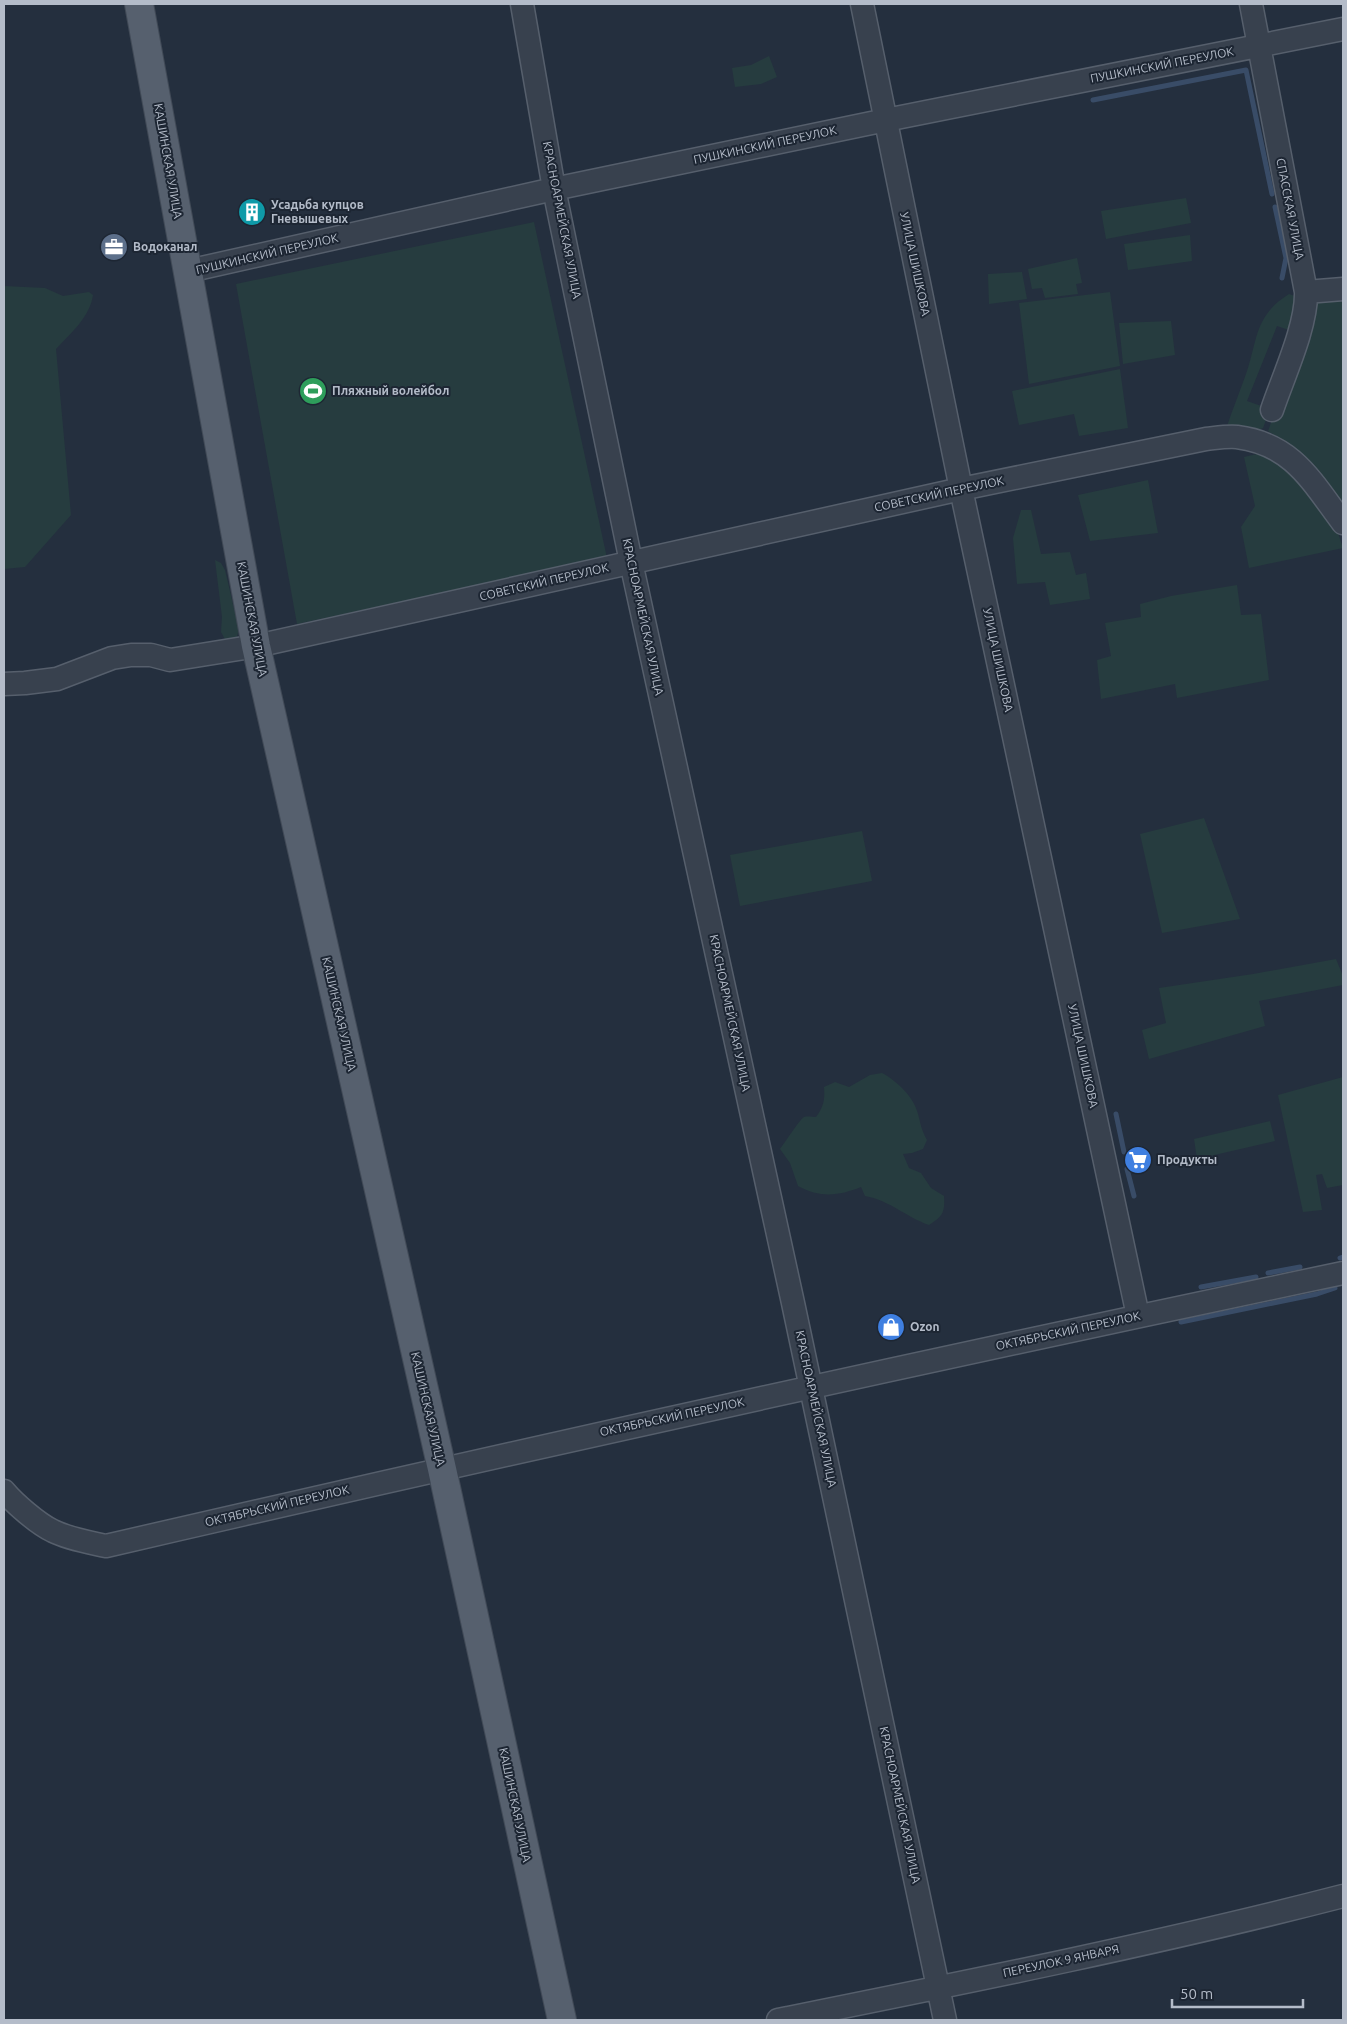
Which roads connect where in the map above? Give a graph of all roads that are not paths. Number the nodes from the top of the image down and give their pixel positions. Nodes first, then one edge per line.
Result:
1 (139, 4) edge
2 (522, 4) edge
3 (862, 4) edge
4 (1251, 4) edge
5 (1343, 29) edge
6 (1258, 46) junction
7 (886, 120) junction
8 (554, 189) junction
9 (188, 271) junction
10 (1343, 289) edge
11 (1306, 292) junction
12 (1272, 410) dead end
13 (961, 489) junction
14 (1343, 522) edge
15 (631, 562) junction
16 (256, 646) junction
17 (4, 684) edge
18 (1343, 1273) edge
19 (1138, 1316) junction
20 (811, 1387) junction
21 (442, 1468) junction
22 (8, 1496) edge
23 (1343, 1896) edge
24 (939, 1988) junction
25 (562, 2020) edge
26 (778, 2020) edge
27 (945, 2020) edge

1 - 9 main road, КАШИНСКАЯ УЛИЦА
2 - 8 street, КРАСНОАРМЕЙСКАЯ УЛИЦА
3 - 7 street, УЛИЦА ШИШКОВА
4 - 6 street, СПАССКАЯ УЛИЦА
5 - 6 street, ПУШКИНСКИЙ ПЕРЕУЛОК
6 - 7 street, ПУШКИНСКИЙ ПЕРЕУЛОК
6 - 11 street, СПАССКАЯ УЛИЦА
7 - 8 street, ПУШКИНСКИЙ ПЕРЕУЛОК
7 - 13 street, УЛИЦА ШИШКОВА
8 - 9 street, ПУШКИНСКИЙ ПЕРЕУЛОК
8 - 15 street, КРАСНОАРМЕЙСКАЯ УЛИЦА
9 - 16 main road, КАШИНСКАЯ УЛИЦА
10 - 11 street
11 - 12 street, СПАССКАЯ УЛИЦА
13 - 14 street, СОВЕТСКИЙ ПЕРЕУЛОК
13 - 15 street, СОВЕТСКИЙ ПЕРЕУЛОК
13 - 19 street, УЛИЦА ШИШКОВА
15 - 16 street, СОВЕТСКИЙ ПЕРЕУЛОК
15 - 20 street, КРАСНОАРМЕЙСКАЯ УЛИЦА
16 - 17 street, СОВЕТСКИЙ ПЕРЕУЛОК
16 - 21 main road, КАШИНСКАЯ УЛИЦА
18 - 19 street, ОКТЯБРЬСКИЙ ПЕРЕУЛОК
19 - 20 street, ОКТЯБРЬСКИЙ ПЕРЕУЛОК
20 - 21 street, ОКТЯБРЬСКИЙ ПЕРЕУЛОК
20 - 24 street, КРАСНОАРМЕЙСКАЯ УЛИЦА
21 - 22 street, ОКТЯБРЬСКИЙ ПЕРЕУЛОК
21 - 25 main road, КАШИНСКАЯ УЛИЦА
23 - 24 street, ПЕРЕУЛОК 9 ЯНВАРЯ
24 - 26 street, ПЕРЕУЛОК 9 ЯНВАРЯ
24 - 27 street, КРАСНОАРМЕЙСКАЯ УЛИЦА

